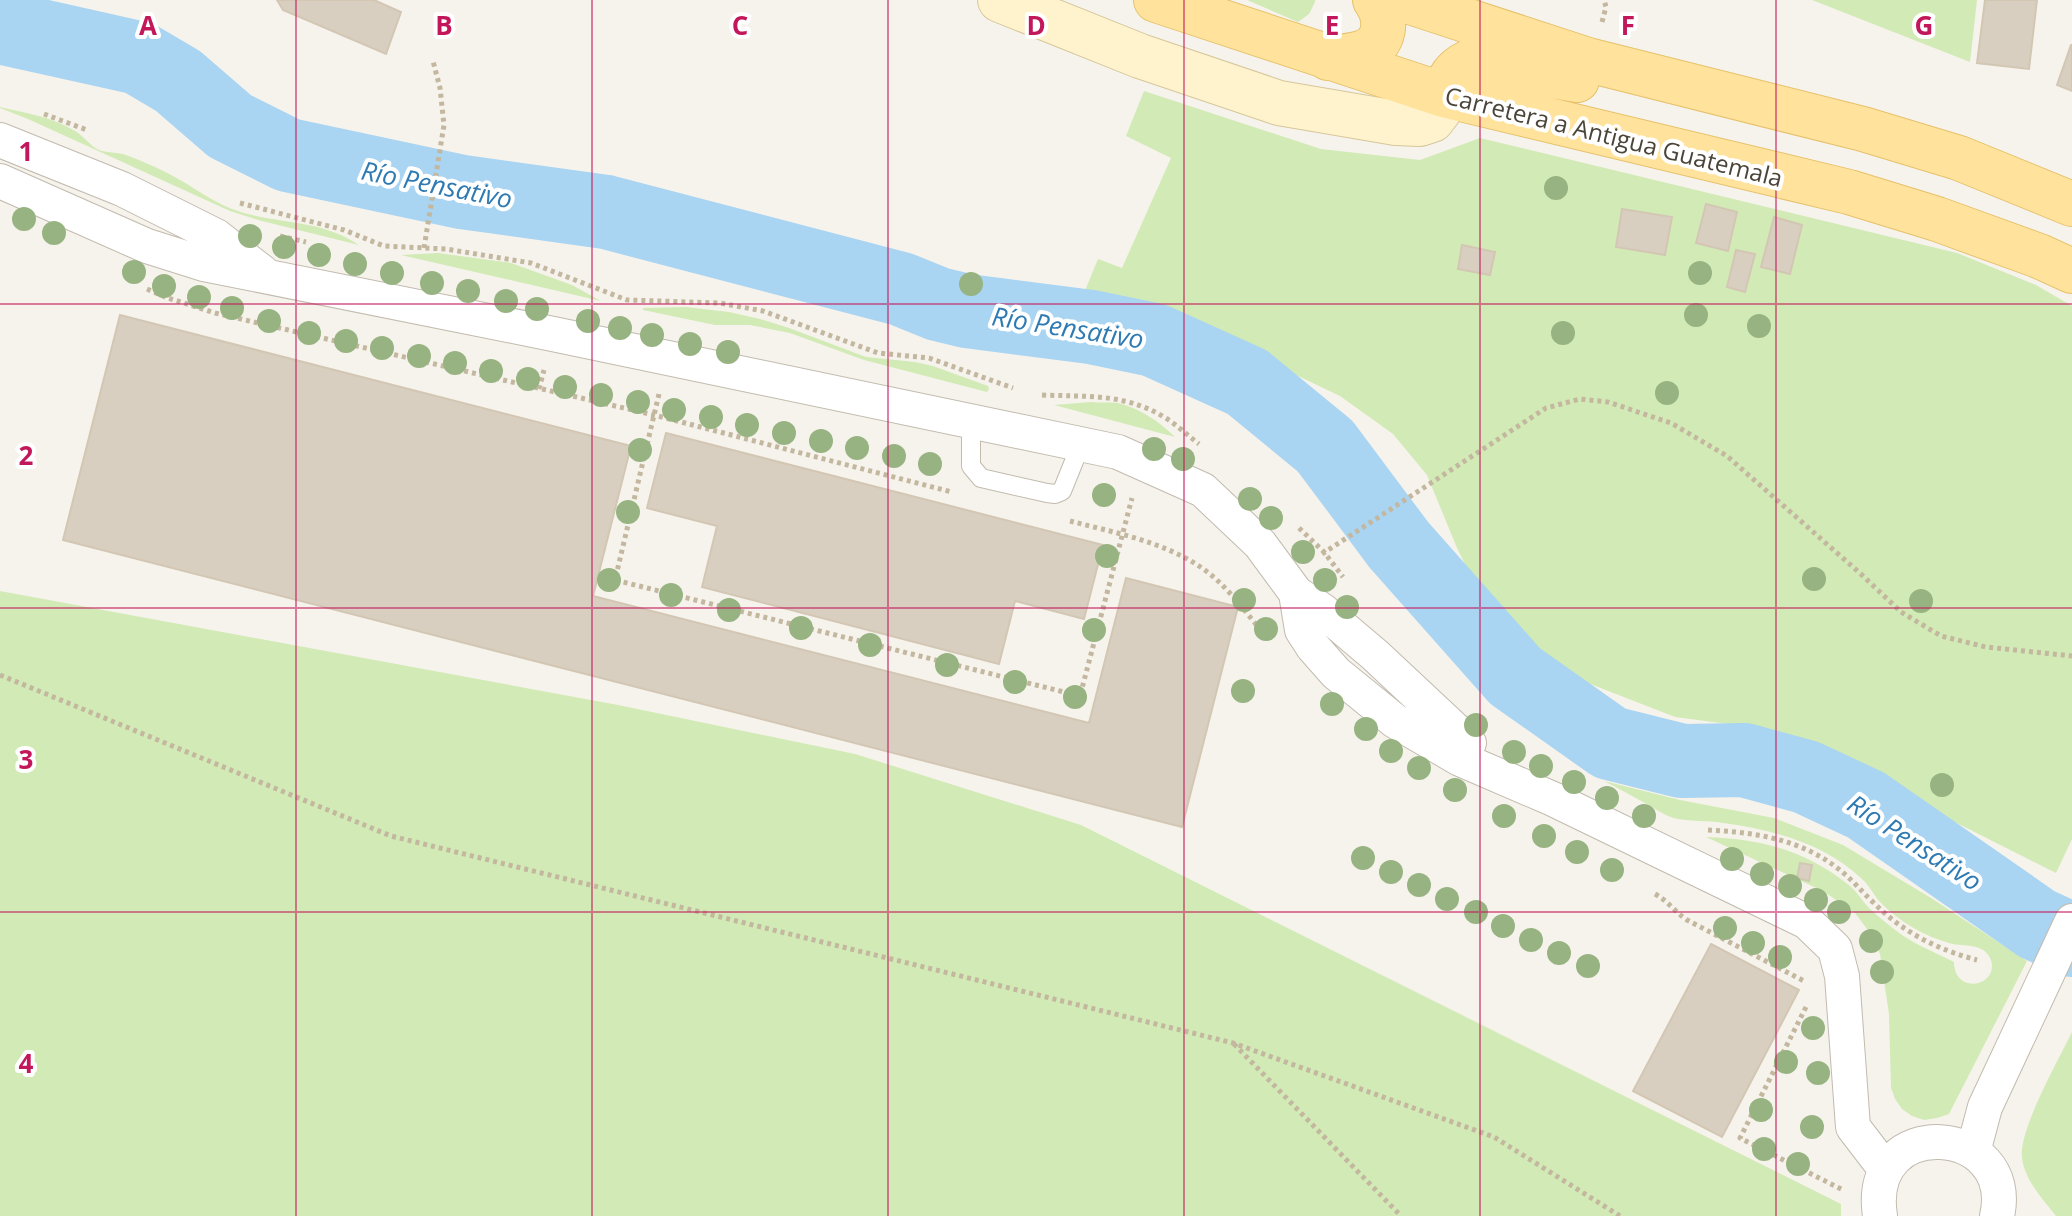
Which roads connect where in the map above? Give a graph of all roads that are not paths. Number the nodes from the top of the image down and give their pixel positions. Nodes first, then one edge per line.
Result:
1 (1000, 0) edge
2 (1156, 0) edge
3 (1375, 0) edge
4 (1404, 0) edge
5 (1328, 58) junction
6 (1701, 89) junction
7 (1444, 95) junction
8 (0, 140) edge
9 (0, 181) edge
10 (2072, 204) edge
11 (2072, 271) edge
12 (268, 277) junction
13 (971, 421) junction
14 (1081, 444) junction
15 (1296, 593) junction
16 (1302, 630) junction
17 (1469, 743) junction
18 (1553, 799) junction
19 (2072, 921) edge
20 (1973, 1152) junction
21 (1886, 1170) junction
22 (1880, 1212) edge
23 (1997, 1216) edge

1 - 7 street
2 - 5 main road, Carretera a Antigua Guatemala
3 - 5 main road
4 - 6 main road
5 - 7 main road, Carretera a Antigua Guatemala
6 - 7 main road
6 - 10 main road
7 - 11 main road, Carretera a Antigua Guatemala
8 - 12 street
9 - 12 street
12 - 13 street
13 - 14 street
13 - 14 lane
14 - 15 street
15 - 16 street
15 - 17 street
16 - 17 street
16 - 18 street
17 - 18 street
18 - 21 street
19 - 20 street
20 - 21 street
20 - 23 street
21 - 22 street

